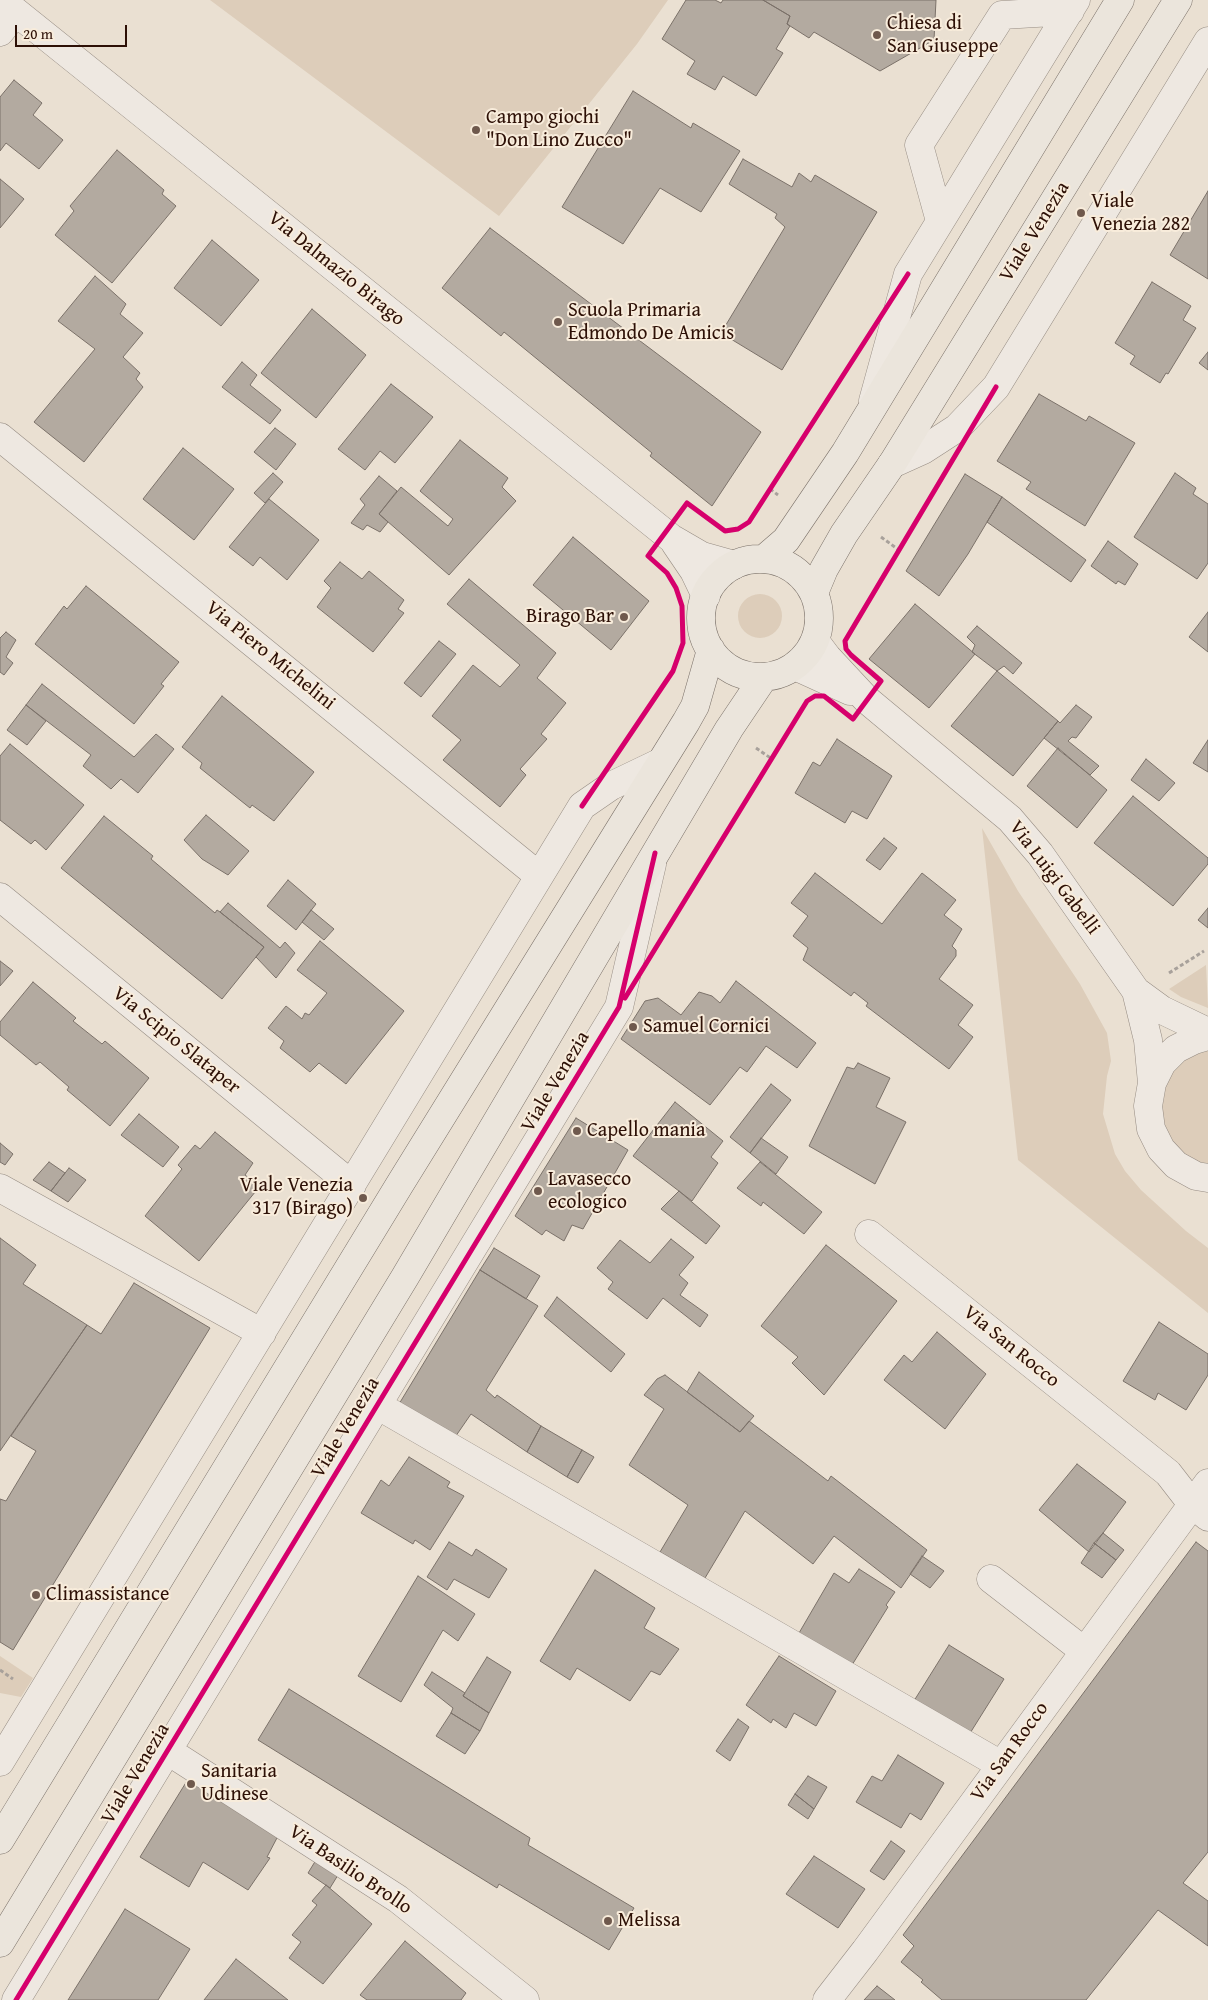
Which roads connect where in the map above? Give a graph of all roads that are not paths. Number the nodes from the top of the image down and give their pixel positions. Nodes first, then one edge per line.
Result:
1 (1120, 0) edge
2 (1178, 0) edge
3 (1073, 5) edge
4 (5, 15) edge
5 (1208, 41) edge
6 (940, 221) junction
7 (870, 410) junction
8 (0, 437) edge
9 (892, 464) junction
10 (670, 538) junction
11 (764, 559) junction
12 (734, 565) junction
13 (814, 593) junction
14 (706, 596) junction
15 (815, 641) junction
16 (711, 650) junction
17 (795, 666) junction
18 (764, 677) junction
19 (867, 700) junction
20 (659, 763) junction
21 (655, 853) junction
22 (539, 876) junction
23 (0, 897) edge
24 (1136, 991) junction
25 (1208, 1034) edge
26 (1152, 1083) junction
27 (1208, 1178) edge
28 (352, 1185) junction
29 (0, 1188) edge
30 (869, 1234) dead end
31 (262, 1333) junction
32 (377, 1405) junction
33 (1203, 1501) edge
34 (991, 1579) dead end
35 (1084, 1651) junction
36 (168, 1751) junction
37 (0, 1762) edge
38 (1001, 1765) junction
39 (0, 1840) edge
40 (0, 1943) edge
41 (16, 2000) edge
42 (525, 2000) edge
43 (827, 2000) edge

1 - 7 main road
2 - 9 main road, Viale Venezia
3 - 6 street
3 - 6 street
4 - 10 street, Via Dalmazio Birago
5 - 9 street
6 - 7 street
7 - 11 main road
8 - 22 street, Via Piero Michelini
9 - 13 main road, Viale Venezia
10 - 12 street, Via Dalmazio Birago
10 - 14 street, Via Dalmazio Birago
11 - 12 main road
11 - 13 main road
12 - 14 main road
13 - 15 main road
14 - 16 main road
15 - 17 main road
15 - 19 street, Via Luigi Gabelli
16 - 18 main road
16 - 20 main road
17 - 18 main road
17 - 19 street, Via Luigi Gabelli
18 - 21 main road, Viale Venezia
19 - 24 street, Via Luigi Gabelli
20 - 22 street
20 - 39 main road
21 - 32 street, Viale Venezia
21 - 40 main road, Viale Venezia
22 - 28 street
23 - 28 street, Via Scipio Slataper
24 - 25 street, Via Luigi Gabelli
24 - 26 street, Via Luigi Gabelli
25 - 26 street
26 - 27 street
28 - 31 street
29 - 31 street
30 - 33 street, Via San Rocco
31 - 37 street
32 - 36 street, Viale Venezia
32 - 38 street, Viale Venezia
33 - 35 street, Via San Rocco
34 - 35 street
35 - 38 street, Via San Rocco
36 - 41 street, Viale Venezia
36 - 42 street, Via Basilio Brollo
38 - 43 street, Via San Rocco

